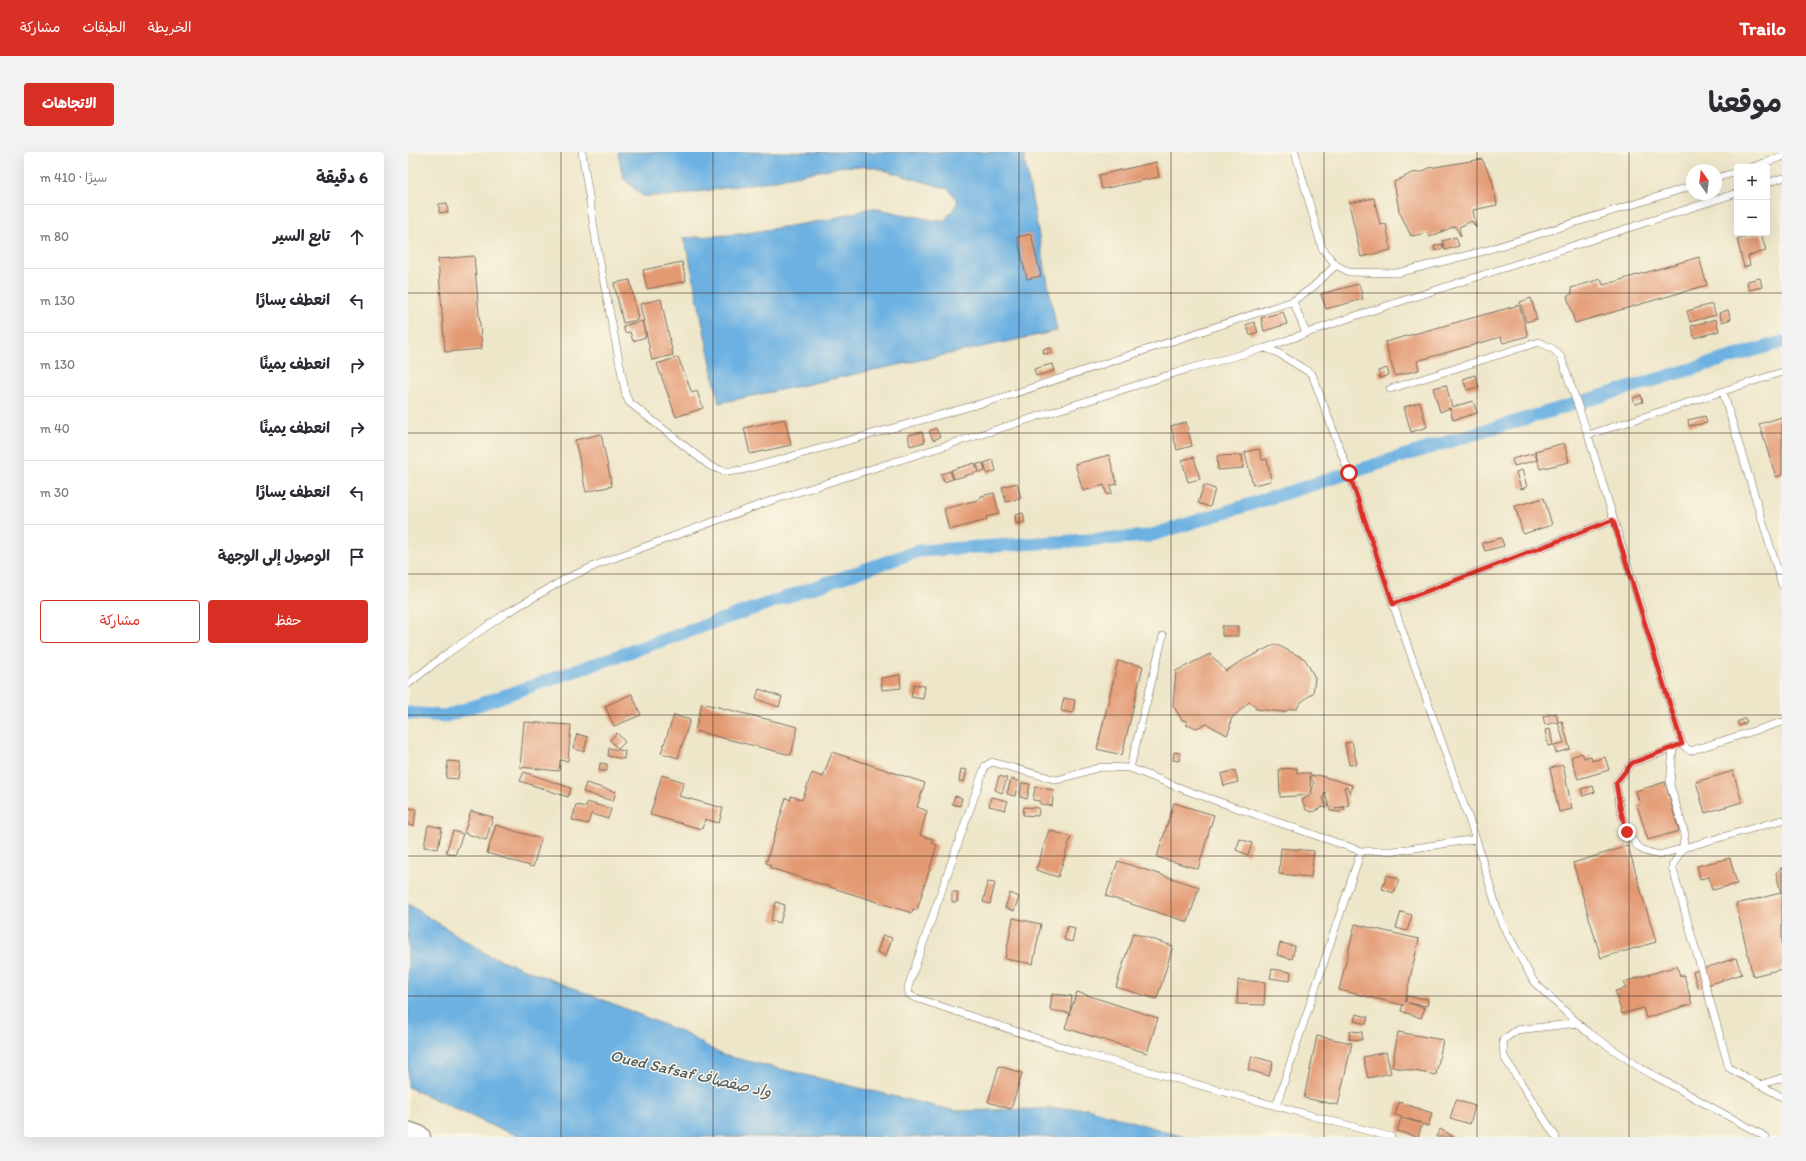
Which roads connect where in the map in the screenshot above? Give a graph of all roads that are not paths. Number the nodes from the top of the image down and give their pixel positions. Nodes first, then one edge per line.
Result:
1 (582, 152) edge
2 (1294, 152) edge
3 (1782, 157) edge
4 (1761, 164) edge
5 (1734, 173) edge
6 (1722, 176) edge
7 (1782, 178) edge
8 (1770, 182) edge
9 (1686, 188) edge
10 (1734, 194) edge
11 (1336, 265) junction
12 (1293, 301) junction
13 (1306, 333) junction
14 (1265, 348) junction
15 (1782, 372) edge
16 (1390, 389) dead end
17 (1723, 392) junction
18 (1588, 435) junction
19 (1613, 520) junction
20 (1782, 585) edge
21 (1393, 604) junction
22 (1164, 636) dead end
23 (408, 684) edge
24 (1782, 722) edge
25 (1682, 744) junction
26 (1673, 748) junction
27 (1130, 768) junction
28 (1782, 820) edge
29 (1476, 839) junction
30 (1682, 850) junction
31 (1361, 851) junction
32 (1578, 1023) junction
33 (1782, 1078) edge
34 (1759, 1085) junction
35 (1782, 1097) edge
36 (1276, 1106) junction
37 (408, 1133) edge
38 (419, 1137) edge
39 (1391, 1137) edge
40 (1556, 1137) edge
41 (1766, 1137) edge

1 - 12 lane
2 - 11 lane
3 - 4 lane
5 - 6 lane
7 - 8 lane
9 - 11 lane
10 - 13 lane
11 - 12 lane
12 - 13 lane
13 - 14 lane
14 - 21 lane
14 - 23 lane
15 - 17 lane
16 - 18 lane
17 - 18 lane
17 - 20 lane
18 - 19 lane
19 - 21 lane
19 - 25 lane
21 - 29 lane
22 - 27 lane
24 - 25 lane
25 - 26 lane
26 - 30 lane
26 - 30 lane
27 - 31 lane
27 - 36 lane
28 - 30 lane
29 - 31 lane
29 - 32 lane
30 - 34 lane
31 - 36 lane
32 - 40 lane
32 - 41 lane
33 - 34 lane
34 - 35 lane
36 - 39 lane
37 - 38 highway

